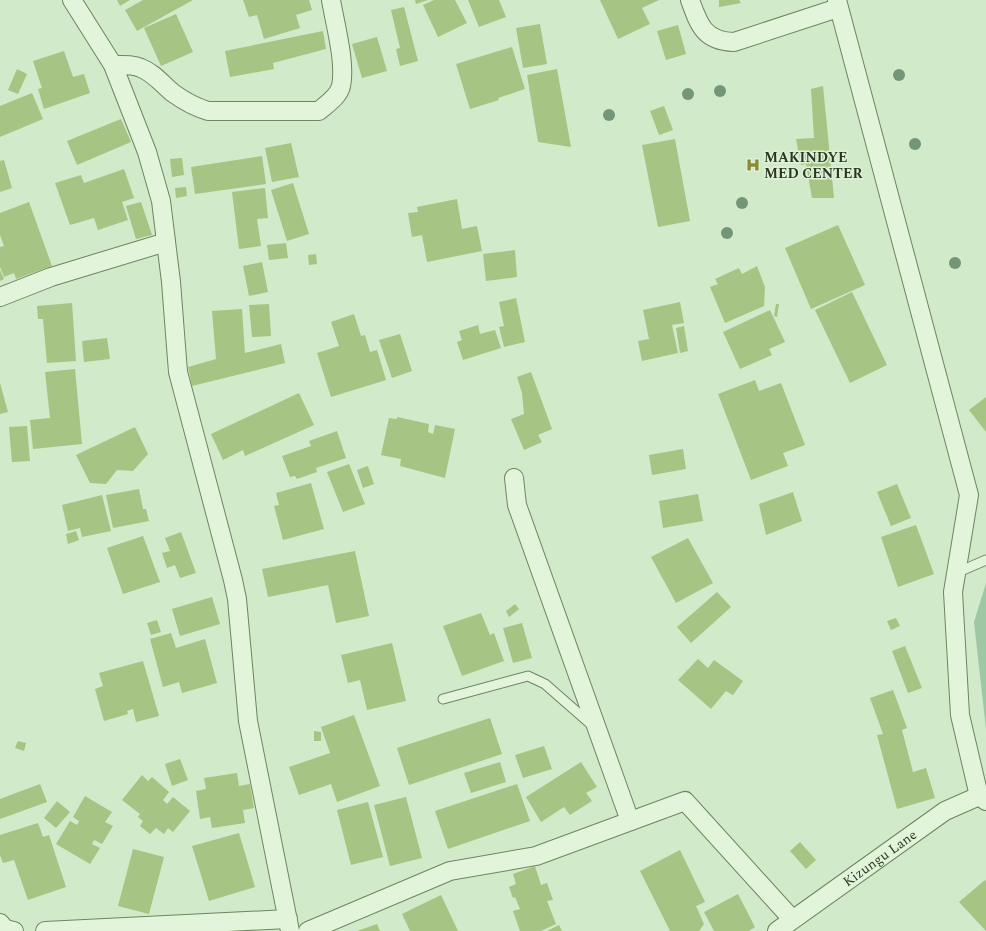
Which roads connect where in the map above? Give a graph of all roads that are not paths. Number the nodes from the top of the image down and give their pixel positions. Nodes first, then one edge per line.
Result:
1 (72, 0) edge
2 (331, 0) edge
3 (690, 0) edge
4 (838, 4) edge
5 (113, 65) junction
6 (166, 242) junction
7 (0, 297) edge
8 (514, 478) dead end
9 (986, 560) edge
10 (956, 573) junction
11 (443, 699) dead end
12 (598, 730) junction
13 (983, 798) edge
14 (630, 821) junction
15 (792, 919) junction
16 (0, 923) edge
17 (289, 925) edge
18 (14, 931) edge
19 (45, 931) edge
20 (308, 931) edge
21 (777, 931) edge

1 - 5 street
2 - 5 street
3 - 4 street
4 - 10 street
5 - 6 street
6 - 7 street
6 - 17 street
8 - 12 street
9 - 10 lane
10 - 13 street
11 - 12 lane
12 - 14 street
13 - 15 street, Kizungu Lane
14 - 15 street
14 - 20 street
15 - 21 street, Kizungu Lane
16 - 18 street
17 - 19 street

